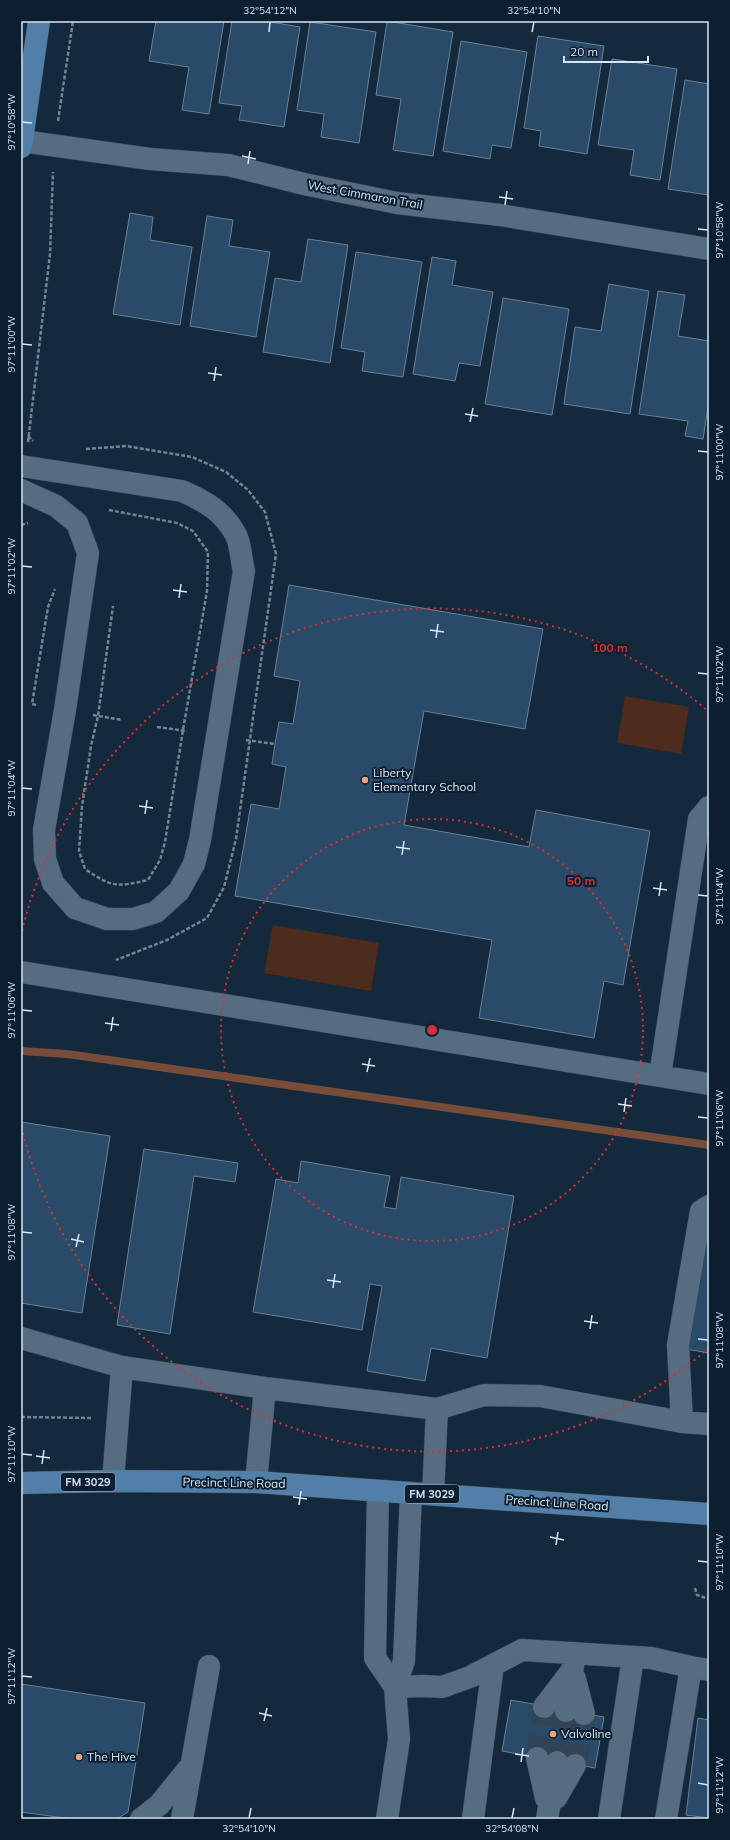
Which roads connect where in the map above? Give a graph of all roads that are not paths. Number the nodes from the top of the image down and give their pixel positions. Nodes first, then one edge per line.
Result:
1 (39, 21) edge
2 (22, 144) edge
3 (709, 249) edge
4 (21, 466) edge
5 (21, 490) edge
6 (56, 506) junction
7 (26, 514) edge
8 (709, 807) edge
9 (21, 972) edge
10 (660, 1076) junction
11 (709, 1084) edge
12 (709, 1206) edge
13 (21, 1338) edge
14 (122, 1367) junction
15 (265, 1388) junction
16 (437, 1409) junction
17 (682, 1422) junction
18 (709, 1424) edge
19 (113, 1481) junction
20 (256, 1482) junction
21 (21, 1484) edge
22 (378, 1490) junction
23 (411, 1493) junction
24 (432, 1494) junction
25 (709, 1514) edge
26 (633, 1656) junction
27 (574, 1661) junction
28 (493, 1665) junction
29 (209, 1666) dead end
30 (700, 1669) edge
31 (395, 1688) junction
32 (544, 1707) tunnel mouth
33 (575, 1712) tunnel mouth
34 (557, 1761) tunnel mouth
35 (190, 1767) junction
36 (548, 1815) edge
37 (141, 1819) edge
38 (182, 1819) edge
39 (387, 1819) edge
40 (473, 1819) edge
41 (609, 1819) edge
42 (666, 1819) edge

1 - 2 main road
2 - 3 street, West Cimmaron Trail
4 - 6 street
5 - 6 street
6 - 7 street
8 - 10 street
9 - 10 street
10 - 11 street
12 - 17 street
13 - 14 street
14 - 15 street
14 - 19 street
15 - 16 street
15 - 20 street
16 - 17 street
16 - 24 street
17 - 18 street
19 - 20 main road, Precinct Line Road / FM 3029
19 - 21 main road, Precinct Line Road / FM 3029
20 - 22 main road, Precinct Line Road / FM 3029
22 - 23 main road, Precinct Line Road / FM 3029
22 - 31 street
23 - 24 main road, Precinct Line Road / FM 3029
23 - 31 street
24 - 25 main road, Precinct Line Road / FM 3029
26 - 27 street
26 - 30 street
26 - 41 street
27 - 28 street
27 - 32 street
27 - 33 street
28 - 31 street
28 - 40 street
29 - 35 street
30 - 42 street
31 - 39 street
34 - 36 street
35 - 37 street
35 - 38 street

